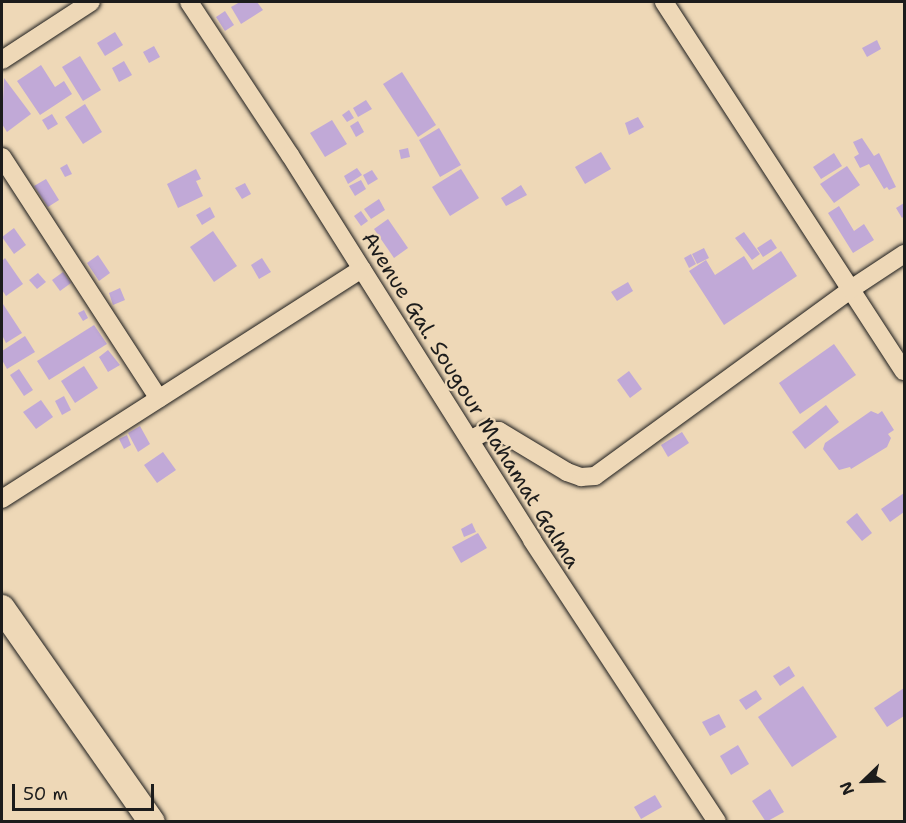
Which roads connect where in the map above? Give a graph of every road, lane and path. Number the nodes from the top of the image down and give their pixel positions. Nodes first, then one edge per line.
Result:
1 (91, 2) edge
2 (189, 2) edge
3 (664, 2) edge
4 (2, 60) edge
5 (2, 157) edge
6 (904, 254) edge
7 (362, 270) junction
8 (851, 289) junction
9 (904, 370) edge
10 (159, 399) junction
11 (470, 440) junction
12 (2, 499) edge
13 (2, 608) edge
14 (152, 822) edge
15 (717, 822) edge

1 - 4 street
2 - 7 street, Avenue Gal. Sougour Mahamat Galma
3 - 8 street
5 - 10 street
6 - 8 street
7 - 10 street
7 - 11 street, Avenue Gal. Sougour Mahamat Galma
8 - 9 street
8 - 11 street
10 - 12 street
11 - 15 street, Avenue Gal. Sougour Mahamat Galma
13 - 14 main road

